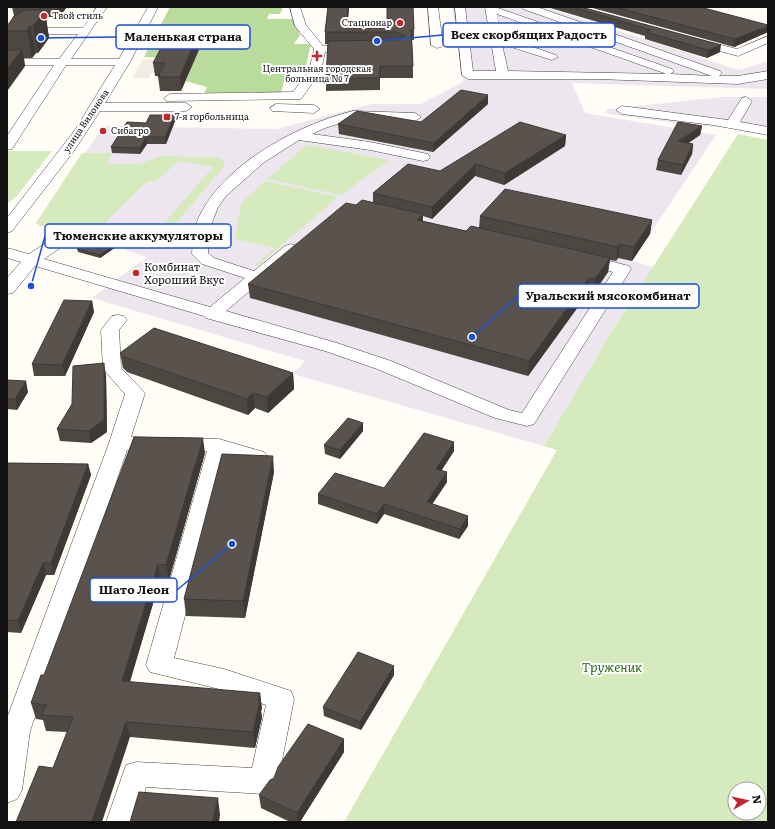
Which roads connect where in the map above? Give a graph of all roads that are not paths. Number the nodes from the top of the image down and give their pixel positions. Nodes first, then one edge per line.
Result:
1 (102, 7) edge
2 (153, 7) edge
3 (295, 7) edge
4 (433, 7) edge
5 (460, 7) edge
6 (527, 7) edge
7 (491, 8) edge
8 (494, 24) junction
9 (91, 28) junction
10 (508, 29) dead end
11 (7, 31) edge
12 (496, 38) junction
13 (686, 39) edge
14 (768, 39) edge
15 (437, 45) dead end
16 (368, 48) edge
17 (320, 49) junction
18 (552, 57) dead end
19 (7, 62) edge
20 (63, 62) junction
21 (500, 63) junction
22 (609, 64) dead end
23 (569, 65) dead end
24 (122, 66) junction
25 (100, 71) dead end
26 (768, 75) edge
27 (503, 76) junction
28 (645, 77) junction
29 (686, 78) junction
30 (738, 80) junction
31 (198, 87) dead end
32 (104, 95) junction
33 (188, 96) junction
34 (746, 101) dead end
35 (167, 103) junction
36 (96, 107) junction
37 (314, 109) dead end
38 (622, 110) dead end
39 (415, 117) dead end
40 (123, 120) dead end
41 (732, 124) junction
42 (768, 130) edge
43 (297, 136) junction
44 (7, 146) edge
45 (423, 157) dead end
46 (14, 209) edge
47 (7, 228) edge
48 (70, 234) dead end
49 (305, 238) edge
50 (7, 253) edge
51 (569, 256) edge
52 (31, 260) junction
53 (257, 277) junction
54 (7, 289) edge
55 (212, 314) junction
56 (118, 320) dead end
57 (119, 443) junction
58 (219, 445) junction
59 (257, 457) edge
60 (8, 778) edge
61 (121, 822) edge

1 - 9 street
2 - 24 street, улица Вилонова
3 - 17 street
4 - 15 street
5 - 27 street
6 - 30 street
7 - 8 street
7 - 29 street
8 - 10 street
8 - 12 street
9 - 11 street
9 - 20 street
12 - 18 street
12 - 21 street
13 - 14 street
16 - 17 street
17 - 33 street
19 - 20 street
20 - 24 street
20 - 44 street
21 - 23 street
21 - 27 street
22 - 28 street
24 - 25 street
24 - 32 street, улица Вилонова
26 - 30 street
27 - 28 street
28 - 29 street
29 - 30 street
31 - 33 street
32 - 35 street
32 - 36 street, улица Вилонова
33 - 35 street
34 - 41 street
35 - 36 street
35 - 37 street
35 - 40 street
36 - 46 street, улица Вилонова
38 - 41 street
39 - 43 street
41 - 42 street
43 - 45 street
43 - 53 street
46 - 47 street, улица Вилонова
48 - 52 street
49 - 53 street
50 - 52 street
51 - 55 street
52 - 54 street
52 - 55 street
53 - 55 street
56 - 57 street
57 - 58 street
57 - 60 street
58 - 59 street
58 - 61 street

